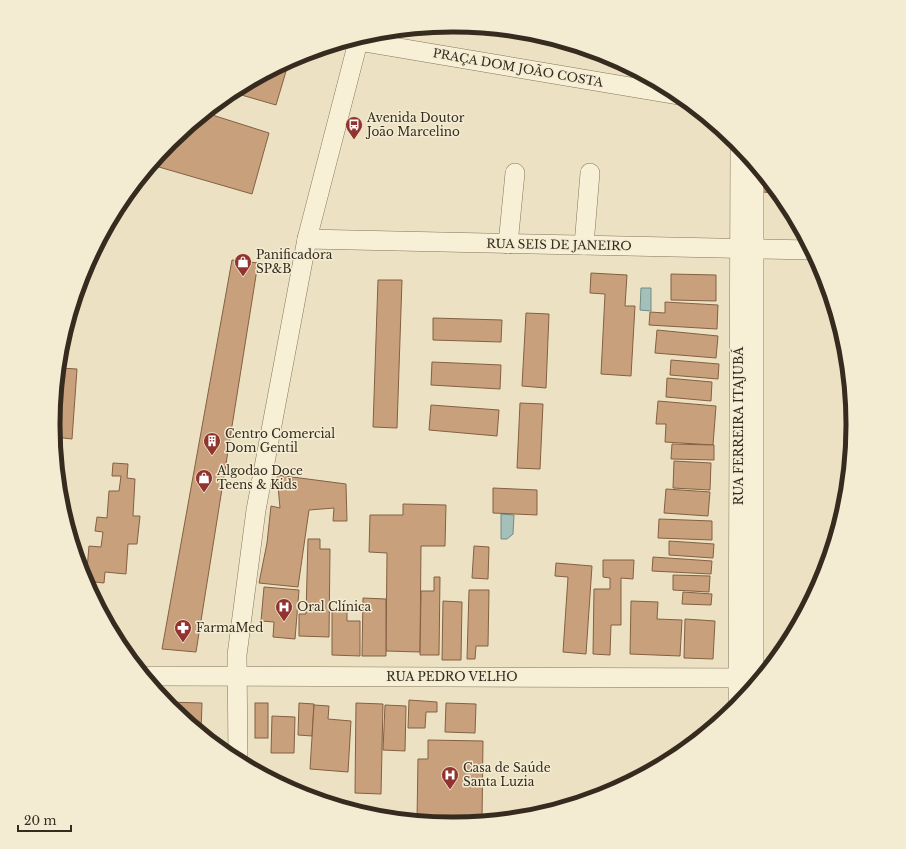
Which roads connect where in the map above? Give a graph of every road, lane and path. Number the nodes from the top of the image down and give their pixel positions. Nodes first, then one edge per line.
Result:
1 (370, 41) edge
2 (357, 44) edge
3 (661, 92) edge
4 (741, 158) edge
5 (515, 173) dead end
6 (590, 173) dead end
7 (753, 173) edge
8 (306, 239) junction
9 (508, 244) junction
10 (584, 245) junction
11 (747, 249) junction
12 (804, 250) edge
13 (152, 676) edge
14 (238, 676) junction
15 (751, 680) edge
16 (238, 753) edge

1 - 3 street, PRAÇA DOM JOÃO COSTA
2 - 8 street
4 - 11 street, RUA FERREIRA ITAJUBÁ
5 - 9 street
6 - 10 street
7 - 11 street, RUA FERREIRA ITAJUBÁ
8 - 9 street, RUA SEIS DE JANEIRO
8 - 14 street
9 - 10 street, RUA SEIS DE JANEIRO
10 - 11 street, RUA SEIS DE JANEIRO
11 - 12 street, RUA SEIS DE JANEIRO
11 - 15 street, RUA FERREIRA ITAJUBÁ
13 - 14 street, RUA PEDRO VELHO
14 - 15 street, RUA PEDRO VELHO
14 - 16 street

